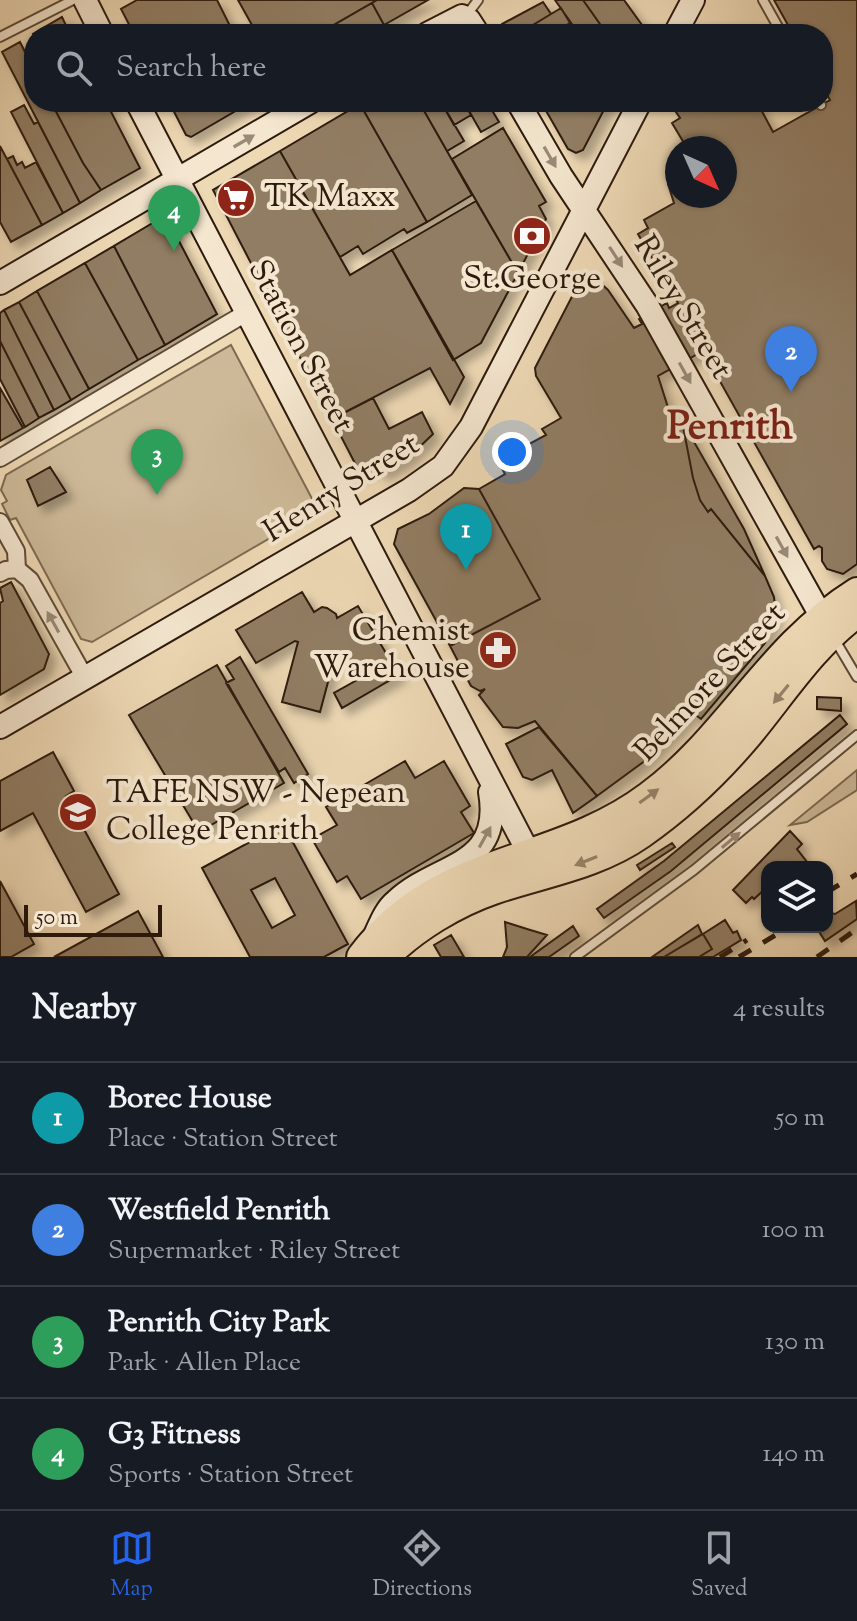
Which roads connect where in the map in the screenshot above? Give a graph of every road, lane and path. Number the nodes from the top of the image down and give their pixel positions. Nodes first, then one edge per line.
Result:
1 (73, 0) edge
2 (85, 0) edge
3 (693, 0) edge
4 (763, 0) edge
5 (474, 17) edge
6 (26, 24) edge
7 (97, 24) edge
8 (444, 24) edge
9 (680, 24) edge
10 (776, 24) edge
11 (24, 25) edge
12 (0, 37) edge
13 (142, 112) edge
14 (293, 112) edge
15 (524, 112) edge
16 (635, 112) edge
17 (177, 180) junction
18 (584, 210) junction
19 (0, 283) edge
20 (246, 313) junction
21 (0, 458) edge
22 (0, 522) edge
23 (356, 522) junction
24 (17, 569) junction
25 (0, 573) edge
26 (857, 592) edge
27 (857, 613) edge
28 (826, 626) junction
29 (857, 677) edge
30 (85, 678) junction
31 (0, 727) edge
32 (857, 735) edge
33 (486, 771) junction
34 (535, 865) junction
35 (372, 953) edge
36 (575, 957) edge

1 - 6 lane
2 - 7 street
3 - 9 street
4 - 10 lane
5 - 8 street
11 - 12 lane
13 - 17 street, Station Street
17 -> 14 street
15 -> 18 street, Riley Street
16 - 18 street, Henry Street
17 - 19 street
17 - 20 street, Station Street
18 - 23 street, Henry Street
18 -> 28 street, Riley Street
20 - 21 street
20 - 23 street, Station Street
22 - 24 street
23 - 30 street, Henry Street
23 - 33 street, Station Street
24 - 25 street
30 -> 24 street
26 - 28 highway
27 - 28 highway
28 - 29 lane
28 - 34 highway, Belmore Street
30 - 31 street, Henry Street
36 -> 32 lane
33 - 34 street, Station Street
35 -> 33 street
34 - 35 highway, Belmore Street

